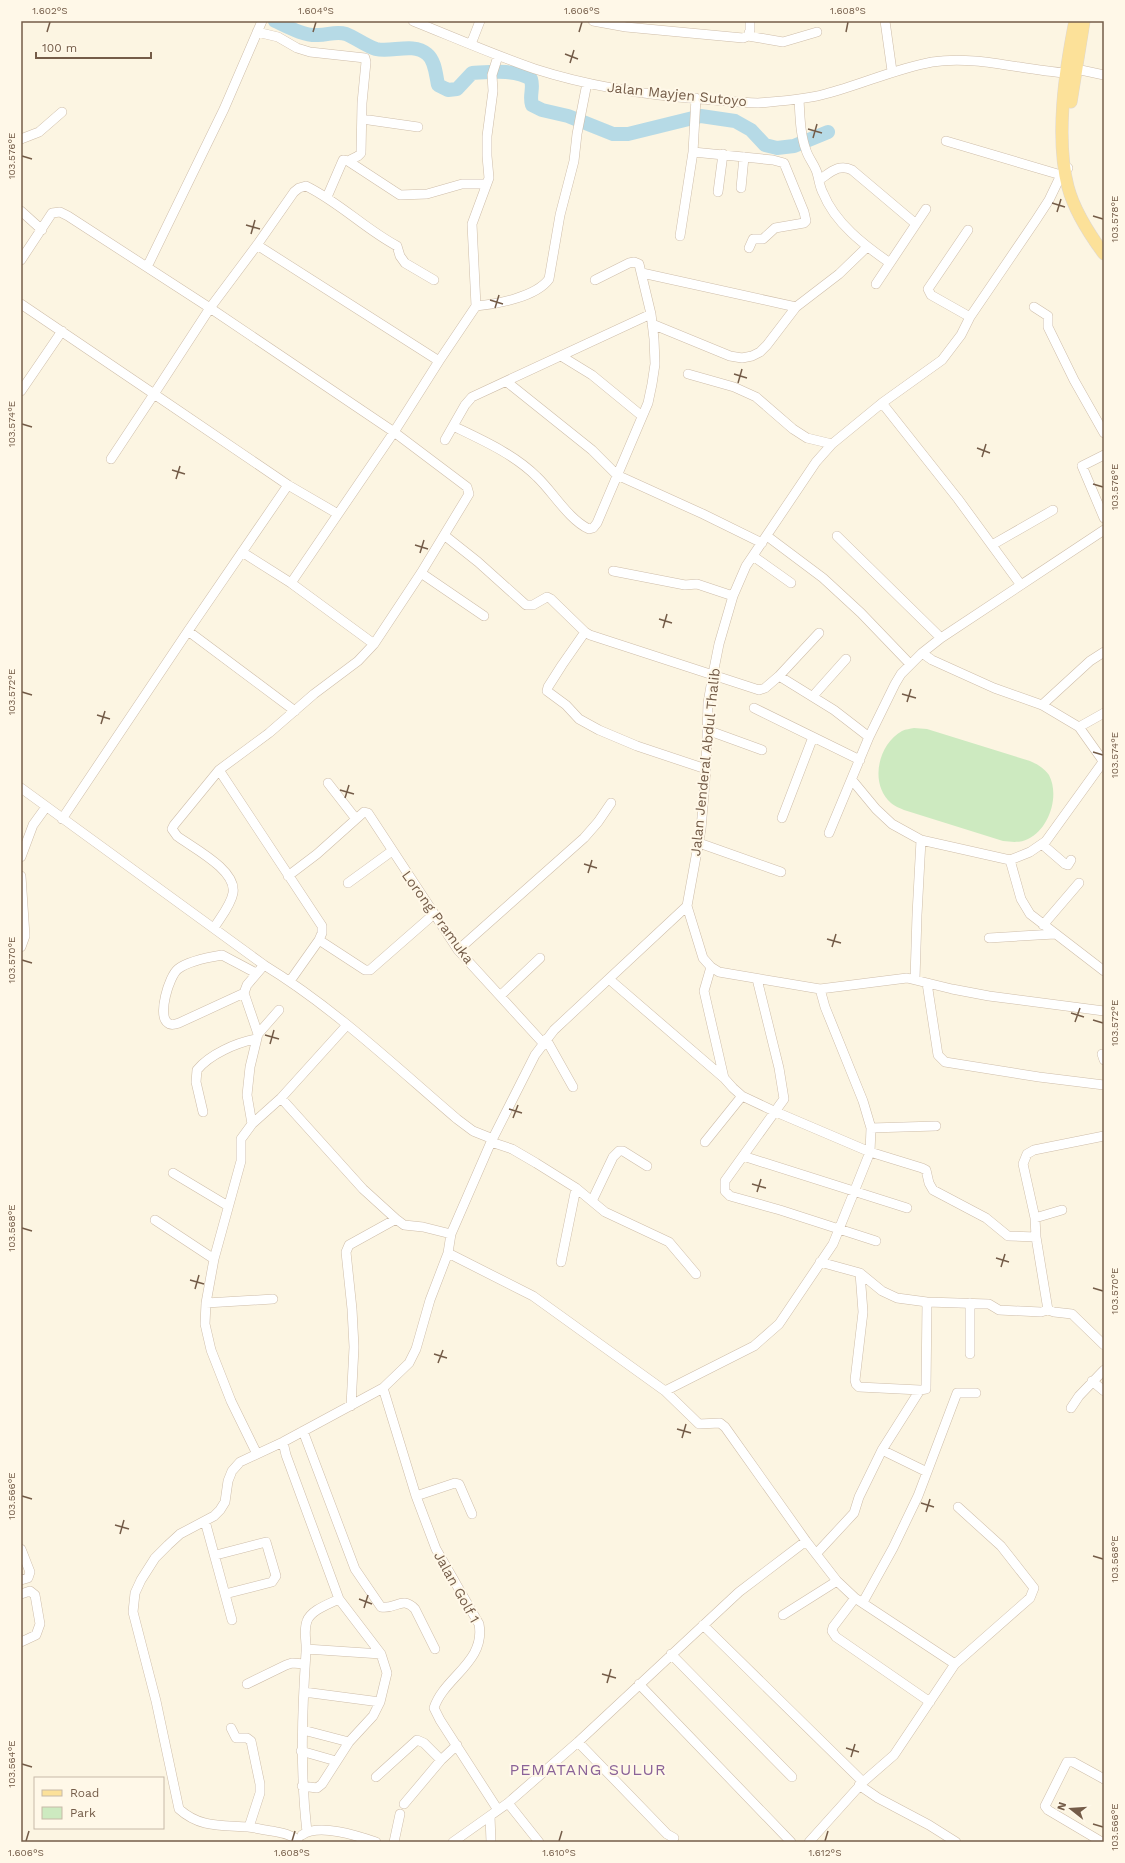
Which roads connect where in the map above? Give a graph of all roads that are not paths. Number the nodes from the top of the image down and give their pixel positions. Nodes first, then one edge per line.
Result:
1 (412, 21) edge
2 (480, 21) edge
3 (592, 21) edge
4 (750, 21) edge
5 (885, 21) edge
6 (1075, 21) edge
7 (1084, 21) edge
8 (260, 26) edge
9 (817, 32) dead end
10 (748, 36) junction
11 (471, 44) junction
12 (498, 56) junction
13 (892, 71) junction
14 (1071, 71) junction
15 (1104, 75) edge
16 (587, 83) junction
17 (696, 98) junction
18 (799, 99) junction
19 (62, 112) dead end
20 (362, 119) junction
21 (418, 126) dead end
22 (21, 139) edge
23 (946, 141) dead end
24 (693, 152) junction
25 (724, 154) junction
26 (744, 157) junction
27 (348, 161) junction
28 (1065, 171) junction
29 (819, 180) junction
30 (486, 184) junction
31 (741, 188) dead end
32 (718, 192) dead end
33 (327, 197) junction
34 (926, 209) dead end
35 (21, 211) edge
36 (916, 224) junction
37 (42, 230) junction
38 (968, 230) dead end
39 (680, 236) dead end
40 (1104, 243) edge
41 (257, 245) junction
42 (867, 247) junction
43 (749, 248) dead end
44 (1104, 254) edge
45 (21, 260) edge
46 (890, 263) junction
47 (147, 267) junction
48 (642, 272) junction
49 (434, 280) dead end
50 (595, 280) dead end
51 (876, 284) dead end
52 (21, 304) edge
53 (476, 306) junction
54 (796, 307) junction
55 (1034, 307) dead end
56 (210, 308) junction
57 (651, 314) junction
58 (970, 317) junction
59 (652, 324) junction
60 (62, 331) junction
61 (561, 356) junction
62 (439, 361) junction
63 (688, 374) dead end
64 (507, 382) junction
65 (21, 391) edge
66 (154, 394) junction
67 (882, 403) junction
68 (642, 416) junction
69 (453, 426) junction
70 (394, 432) junction
71 (1104, 433) edge
72 (445, 440) dead end
73 (832, 444) junction
74 (1104, 455) edge
75 (110, 459) dead end
76 (617, 475) junction
77 (288, 485) junction
78 (1053, 510) dead end
79 (338, 514) junction
80 (1104, 518) edge
81 (1104, 530) edge
82 (444, 535) junction
83 (837, 536) dead end
84 (764, 539) junction
85 (992, 545) junction
86 (242, 552) junction
87 (753, 556) junction
88 (613, 571) dead end
89 (421, 573) junction
90 (291, 583) junction
91 (791, 583) dead end
92 (1021, 585) junction
93 (733, 596) junction
94 (484, 616) dead end
95 (188, 630) junction
96 (585, 632) junction
97 (818, 633) dead end
98 (941, 638) junction
99 (374, 644) junction
100 (1104, 652) edge
101 (922, 653) junction
102 (846, 659) dead end
103 (910, 664) junction
104 (713, 674) junction
105 (779, 676) junction
106 (813, 696) junction
107 (1042, 705) junction
108 (754, 708) dead end
109 (295, 711) junction
110 (1104, 713) edge
111 (1078, 727) junction
112 (707, 730) junction
113 (813, 737) junction
114 (869, 737) junction
115 (762, 750) dead end
116 (860, 760) junction
117 (1103, 763) edge
118 (706, 769) junction
119 (220, 770) junction
120 (852, 780) junction
121 (328, 783) dead end
122 (21, 788) edge
123 (611, 803) dead end
124 (46, 807) junction
125 (782, 818) dead end
126 (62, 819) junction
127 (356, 819) junction
128 (829, 833) dead end
129 (921, 840) junction
130 (698, 843) junction
131 (1043, 845) junction
132 (392, 851) junction
133 (21, 857) edge
134 (1010, 860) junction
135 (1071, 860) dead end
136 (781, 872) dead end
137 (21, 876) edge
138 (288, 876) junction
139 (348, 883) dead end
140 (1079, 883) dead end
141 (686, 906) junction
142 (434, 914) junction
143 (23, 921) edge
144 (1043, 925) junction
145 (214, 928) junction
146 (1055, 934) junction
147 (989, 938) dead end
148 (319, 940) junction
149 (21, 947) edge
150 (458, 950) junction
151 (540, 958) dead end
152 (264, 965) junction
153 (711, 967) junction
154 (1104, 971) edge
155 (256, 974) junction
156 (609, 979) junction
157 (915, 979) junction
158 (757, 980) junction
159 (290, 981) junction
160 (927, 983) junction
161 (820, 989) junction
162 (244, 993) junction
163 (500, 996) junction
164 (278, 1010) dead end
165 (1104, 1011) edge
166 (347, 1026) junction
167 (257, 1037) junction
168 (545, 1041) junction
169 (724, 1078) junction
170 (1104, 1085) edge
171 (574, 1087) dead end
172 (742, 1096) junction
173 (282, 1098) junction
174 (204, 1112) dead end
175 (776, 1112) junction
176 (252, 1124) junction
177 (936, 1126) dead end
178 (871, 1128) junction
179 (1104, 1136) edge
180 (492, 1141) junction
181 (705, 1142) dead end
182 (870, 1152) junction
183 (743, 1156) junction
184 (647, 1166) dead end
185 (173, 1173) dead end
186 (576, 1188) junction
187 (854, 1192) junction
188 (592, 1200) junction
189 (228, 1206) junction
190 (907, 1208) dead end
191 (1062, 1210) dead end
192 (1035, 1218) junction
193 (396, 1219) junction
194 (155, 1220) dead end
195 (840, 1230) junction
196 (451, 1234) junction
197 (1036, 1237) junction
198 (876, 1241) dead end
199 (448, 1252) junction
200 (214, 1259) junction
201 (561, 1262) dead end
202 (820, 1262) junction
203 (860, 1273) junction
204 (696, 1274) dead end
205 (273, 1299) dead end
206 (927, 1302) junction
207 (206, 1303) junction
208 (970, 1303) junction
209 (1048, 1310) junction
210 (1104, 1345) edge
211 (970, 1354) dead end
212 (1104, 1370) edge
213 (1092, 1381) junction
214 (383, 1388) junction
215 (920, 1390) junction
216 (665, 1391) junction
217 (1104, 1391) edge
218 (976, 1393) dead end
219 (351, 1406) junction
220 (1071, 1408) dead end
221 (303, 1432) junction
222 (283, 1442) junction
223 (882, 1450) junction
224 (257, 1454) junction
225 (926, 1472) junction
226 (416, 1496) junction
227 (958, 1507) dead end
228 (472, 1514) dead end
229 (205, 1521) junction
230 (806, 1541) junction
231 (21, 1549) edge
232 (816, 1554) junction
233 (216, 1555) junction
234 (21, 1580) edge
235 (837, 1581) junction
236 (21, 1594) edge
237 (225, 1594) junction
238 (339, 1599) junction
239 (859, 1600) junction
240 (783, 1615) dead end
241 (232, 1620) dead end
242 (703, 1624) junction
243 (21, 1642) edge
244 (306, 1649) junction
245 (435, 1649) dead end
246 (381, 1654) junction
247 (671, 1654) junction
248 (305, 1664) junction
249 (955, 1664) junction
250 (247, 1684) dead end
251 (639, 1684) junction
252 (304, 1692) junction
253 (380, 1702) junction
254 (930, 1702) junction
255 (231, 1728) dead end
256 (303, 1730) junction
257 (349, 1742) junction
258 (578, 1742) junction
259 (457, 1745) junction
260 (301, 1751) junction
261 (442, 1760) junction
262 (336, 1761) junction
263 (376, 1777) dead end
264 (792, 1777) dead end
265 (1104, 1779) edge
266 (861, 1784) junction
267 (302, 1786) junction
268 (508, 1803) junction
269 (404, 1804) dead end
270 (498, 1810) junction
271 (400, 1814) dead end
272 (490, 1816) junction
273 (249, 1827) junction
274 (307, 1832) junction
275 (297, 1841) edge
276 (674, 1841) edge
277 (376, 1842) edge
278 (394, 1842) edge
279 (453, 1842) edge
280 (491, 1842) edge
281 (539, 1842) edge
282 (791, 1842) edge
283 (809, 1842) edge
284 (956, 1842) edge
285 (1102, 1842) edge

1 - 11 street, Jalan Mayjen Sutoyo
2 - 11 street
3 - 10 street
4 - 10 street
5 - 13 street
6 - 14 main road
7 - 14 main road
8 - 20 street
8 - 47 street
9 - 10 street
11 - 12 street, Jalan Mayjen Sutoyo
12 - 16 street, Jalan Mayjen Sutoyo
12 - 30 street
13 - 14 street, Jalan Mayjen Sutoyo
13 - 18 street, Jalan Mayjen Sutoyo
14 - 15 street, Jalan Mayjen Sutoyo
14 - 28 main road
16 - 17 street, Jalan Mayjen Sutoyo
16 - 53 street
17 - 18 street, Jalan Mayjen Sutoyo
17 - 24 street
18 - 29 street
19 - 22 street
20 - 21 street
20 - 27 street
23 - 28 street
24 - 25 street
24 - 39 street
25 - 26 street
25 - 32 street
26 - 31 street
26 - 43 street
27 - 30 street
27 - 33 street
28 - 40 main road
28 - 44 main road
28 - 58 street, Jalan Jenderal Abdul Thalib
29 - 36 street
29 - 42 street
30 - 53 street
33 - 41 street
33 - 49 street
34 - 36 street
35 - 37 street
36 - 46 street
37 - 45 street
37 - 47 street
38 - 58 street
41 - 56 street
41 - 62 street
42 - 46 street
42 - 54 street
46 - 51 street
47 - 56 street
48 - 50 street
48 - 54 street
48 - 57 street
52 - 60 street
53 - 62 street
54 - 59 street
55 - 71 street
56 - 66 street
56 - 70 street
57 - 59 street
57 - 61 street
58 - 67 street, Jalan Jenderal Abdul Thalib
59 - 68 street
60 - 65 street
60 - 66 street
61 - 64 street
61 - 68 street
62 - 70 street
63 - 73 street
64 - 69 street
64 - 76 street
66 - 75 street
66 - 77 street
67 - 73 street, Jalan Jenderal Abdul Thalib
67 - 85 street
68 - 76 street
69 - 72 street
69 - 76 street
70 - 79 street
70 - 82 street
73 - 84 street, Jalan Jenderal Abdul Thalib
74 - 80 street
76 - 84 street
77 - 79 street
77 - 86 street
78 - 85 street
79 - 90 street
81 - 92 street
82 - 89 street
82 - 96 street
83 - 98 street
84 - 87 street, Jalan Jenderal Abdul Thalib
84 - 103 street
85 - 92 street
86 - 90 street
86 - 95 street
87 - 91 street
87 - 93 street, Jalan Jenderal Abdul Thalib
88 - 93 street
89 - 94 street
89 - 99 street
90 - 99 street
92 - 98 street
93 - 104 street, Jalan Jenderal Abdul Thalib
95 - 109 street
95 - 126 street
96 - 104 street
96 - 118 street
97 - 105 street
98 - 101 street
99 - 109 street
100 - 107 street
101 - 103 street
101 - 107 street
102 - 106 street
103 - 114 street
104 - 105 street
104 - 112 street, Jalan Jenderal Abdul Thalib
105 - 106 street
106 - 114 street
107 - 111 street
108 - 113 street
109 - 119 street
110 - 111 street
111 - 117 street
112 - 115 street
112 - 118 street, Jalan Jenderal Abdul Thalib
113 - 116 street
113 - 125 street
114 - 116 street
116 - 120 street
117 - 131 street
118 - 130 street, Jalan Jenderal Abdul Thalib
119 - 138 street
119 - 145 street
120 - 128 street
120 - 129 street
121 - 127 street
122 - 124 street
123 - 150 street
124 - 126 street
124 - 133 street
126 - 145 street
127 - 132 street, Lorong Pramuka
127 - 138 street
129 - 134 street
129 - 157 street
130 - 136 street
130 - 141 street, Jalan Jenderal Abdul Thalib
131 - 134 street
131 - 135 street
132 - 139 street
132 - 142 street, Lorong Pramuka
134 - 144 street
137 - 143 street
138 - 148 street
140 - 144 street
141 - 153 street
141 - 156 street
142 - 148 street
142 - 150 street, Lorong Pramuka
143 - 149 street
144 - 146 street
145 - 152 street
146 - 147 street
146 - 154 street
148 - 159 street
150 - 163 street, Lorong Pramuka
151 - 163 street
152 - 155 street
152 - 159 street
153 - 158 street
153 - 169 street
155 - 162 street
155 - 162 street
156 - 168 street
156 - 169 street
157 - 160 street
157 - 161 street
158 - 161 street
158 - 175 street
159 - 166 street
160 - 165 street
160 - 170 street
161 - 178 street
162 - 167 street
163 - 168 street, Lorong Pramuka
164 - 167 street
166 - 173 street
166 - 180 street
167 - 174 street
167 - 176 street
168 - 171 street, Lorong Pramuka
168 - 180 street
169 - 172 street
172 - 175 street
172 - 181 street
173 - 176 street
173 - 193 street
175 - 182 street
175 - 183 street
176 - 189 street
177 - 178 street
178 - 182 street
179 - 192 street
180 - 186 street
180 - 196 street
182 - 187 street
182 - 197 street
183 - 187 street
183 - 195 street
184 - 188 street
185 - 189 street
186 - 188 street
186 - 201 street
187 - 190 street
187 - 195 street
188 - 204 street
189 - 200 street
191 - 192 street
192 - 197 street
193 - 196 street
193 - 219 street
194 - 200 street
195 - 198 street
195 - 202 street
196 - 199 street
197 - 209 street
199 - 214 street
199 - 216 street
200 - 207 street
202 - 203 street
202 - 216 street
203 - 206 street
203 - 215 street
205 - 207 street
206 - 208 street
206 - 215 street
207 - 224 street
208 - 209 street
208 - 211 street
209 - 210 street
212 - 213 street
213 - 217 street
213 - 220 street
214 - 219 street
214 - 226 street, Jalan Golf 1
215 - 223 street
216 - 230 street
218 - 225 street
219 - 221 street
221 - 222 street
221 - 245 street
222 - 224 street
222 - 238 street
223 - 225 street
223 - 232 street
224 - 229 street
225 - 239 street
226 - 228 street
226 - 259 street, Jalan Golf 1
227 - 249 street
229 - 233 street
229 - 273 street
230 - 232 street
230 - 242 street
231 - 234 street
232 - 235 street
233 - 237 street
233 - 237 street
235 - 239 street
235 - 240 street
236 - 243 street
237 - 241 street
238 - 244 street
238 - 246 street
239 - 249 street
239 - 254 street
242 - 247 street
242 - 266 street
244 - 246 street
244 - 248 street
246 - 253 street
247 - 251 street
247 - 264 street
248 - 250 street
248 - 252 street
249 - 254 street
251 - 258 street
251 - 282 street
252 - 253 street
252 - 256 street
253 - 257 street
254 - 266 street
255 - 273 street
256 - 257 street
256 - 260 street
257 - 262 street
258 - 268 street
258 - 276 street
259 - 261 street
259 - 270 street, Jalan Golf 1
260 - 262 street
260 - 267 street
261 - 263 street
261 - 269 street
262 - 267 street
265 - 285 street
266 - 283 street
266 - 284 street
267 - 274 street
268 - 270 street
268 - 281 street
270 - 272 street
271 - 278 street
272 - 279 street
272 - 280 street
273 - 275 street
274 - 275 street
274 - 277 street

